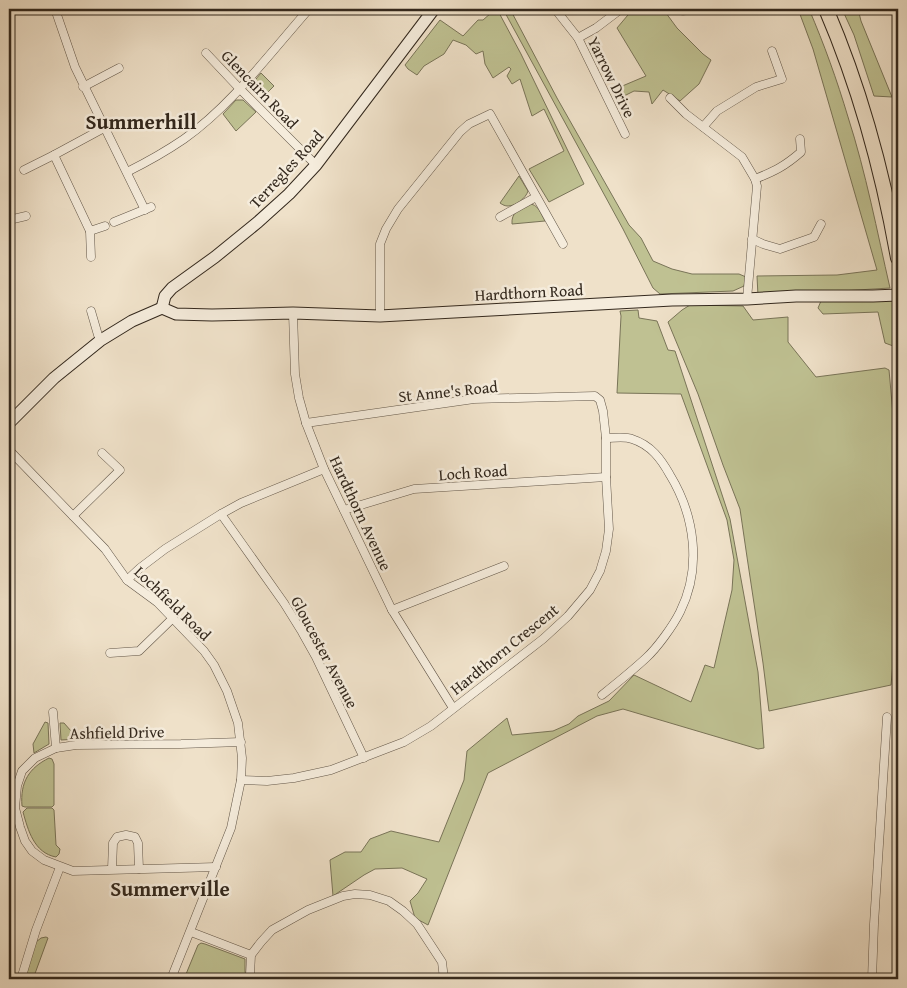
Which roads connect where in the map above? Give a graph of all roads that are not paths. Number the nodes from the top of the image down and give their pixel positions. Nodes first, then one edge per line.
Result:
1 (56, 9) edge
2 (434, 9) edge
3 (555, 9) edge
4 (621, 9) edge
5 (674, 9) edge
6 (694, 9) edge
7 (826, 9) edge
8 (305, 10) edge
9 (578, 38) junction
10 (772, 51) dead end
11 (206, 53) dead end
12 (119, 68) dead end
13 (83, 87) junction
14 (239, 88) junction
15 (670, 98) dead end
16 (104, 128) junction
17 (703, 128) junction
18 (625, 134) dead end
19 (800, 139) dead end
20 (54, 156) junction
21 (316, 165) junction
22 (24, 170) dead end
23 (127, 172) junction
24 (755, 179) junction
25 (536, 197) junction
26 (26, 216) dead end
27 (500, 217) dead end
28 (9, 220) edge
29 (114, 222) dead end
30 (820, 224) dead end
31 (105, 226) dead end
32 (90, 231) junction
33 (752, 239) junction
34 (563, 244) dead end
35 (91, 257) dead end
36 (898, 258) edge
37 (898, 294) edge
38 (747, 299) junction
39 (162, 308) junction
40 (91, 311) dead end
41 (294, 313) junction
42 (380, 316) junction
43 (101, 340) junction
44 (595, 396) joint
45 (9, 423) edge
46 (306, 423) junction
47 (606, 438) junction
48 (9, 450) edge
49 (102, 452) dead end
50 (324, 469) junction
51 (606, 477) junction
52 (344, 510) junction
53 (221, 514) junction
54 (73, 516) junction
55 (504, 566) dead end
56 (127, 580) junction
57 (392, 610) junction
58 (173, 618) junction
59 (110, 653) dead end
60 (602, 695) dead end
61 (453, 708) junction
62 (53, 712) dead end
63 (887, 717) dead end
64 (240, 742) junction
65 (56, 748) junction
66 (364, 758) junction
67 (241, 780) junction
68 (12, 809) edge
69 (60, 867) junction
70 (216, 867) junction
71 (139, 868) junction
72 (112, 869) junction
73 (191, 932) junction
74 (252, 955) junction
75 (21, 979) edge
76 (172, 979) edge
77 (253, 979) edge
78 (444, 979) edge
79 (872, 979) edge

1 - 13 street
2 - 21 street, Terregles Road
3 - 9 street, Yarrow Drive
4 - 9 street
5 - 6 street
7 - 36 highway
8 - 14 street
9 - 18 street, Yarrow Drive
10 - 17 street
11 - 14 street, Glencairn Road
12 - 13 street
13 - 16 street
14 - 21 street, Glencairn Road
14 - 23 street
15 - 17 street
16 - 20 street
16 - 23 street
17 - 24 street
19 - 24 street
20 - 22 street
20 - 32 street
21 - 39 street, Terregles Road
23 - 29 street
24 - 33 street
25 - 27 street
25 - 34 street
25 - 42 street
26 - 28 street
30 - 33 street
31 - 32 street
32 - 35 street
33 - 38 street
37 - 38 street, Hardthorn Road
38 - 42 street, Hardthorn Road
39 - 41 street, Hardthorn Road
39 - 43 street
40 - 43 street
41 - 42 street, Hardthorn Road
41 - 46 street, Hardthorn Avenue
43 - 45 street
44 - 46 street, St Anne's Road
44 - 47 street, Hardthorn Crescent
46 - 50 street, Hardthorn Avenue
47 - 51 street, Hardthorn Crescent
47 - 60 street
48 - 54 street, Lochfield Road
49 - 54 street
50 - 52 street, Hardthorn Avenue
50 - 53 street
51 - 52 street, Loch Road
51 - 61 street, Hardthorn Crescent
52 - 57 street, Hardthorn Avenue
53 - 56 street
53 - 66 street, Gloucester Avenue
54 - 56 street, Lochfield Road
55 - 57 street
56 - 58 street, Lochfield Road
57 - 61 street, Hardthorn Avenue
58 - 59 street
58 - 64 street, Lochfield Road
61 - 66 street, Hardthorn Crescent
62 - 65 street
63 - 79 street
64 - 65 street, Ashfield Drive
64 - 67 street, Lochfield Road
65 - 68 street, Ashfield Drive
66 - 67 street, Hardthorn Crescent
67 - 70 street, Lochfield Road
68 - 69 street, Ashfield Drive
69 - 72 street, Ashfield Drive
69 - 75 street
70 - 71 street, Ashfield Drive
70 - 73 street, Lochfield Road
71 - 72 street, Ashfield Drive
71 - 72 street
73 - 74 street
73 - 76 street, Lochfield Road
74 - 77 street
74 - 78 street

